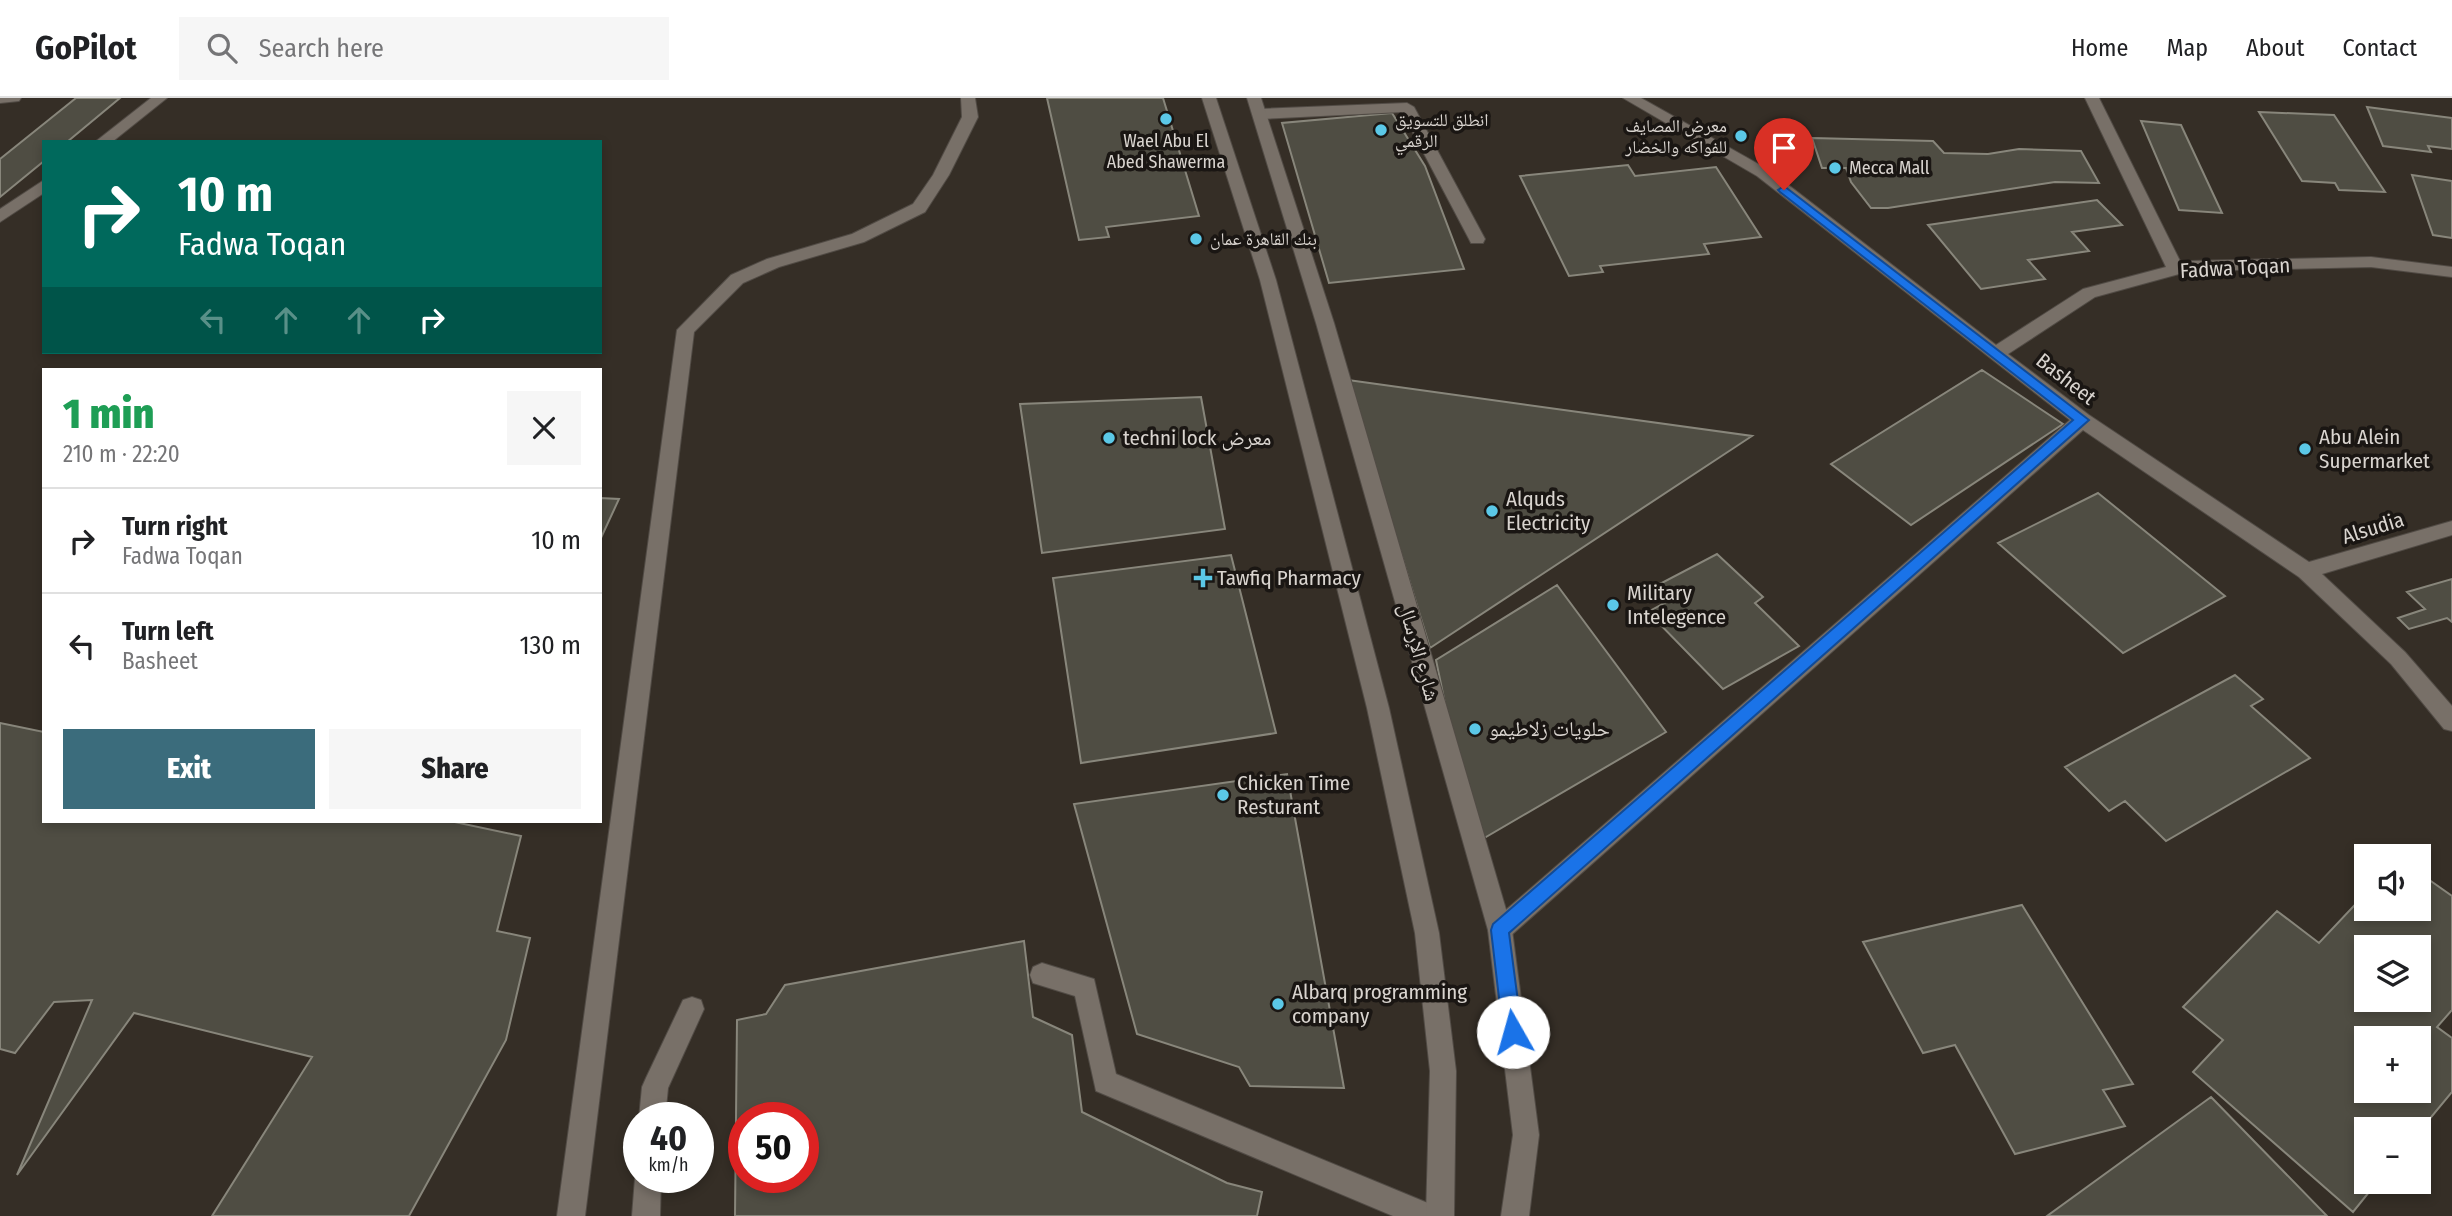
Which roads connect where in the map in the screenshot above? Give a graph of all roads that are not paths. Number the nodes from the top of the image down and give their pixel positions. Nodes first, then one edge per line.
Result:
1 (15, 98) edge
2 (160, 98) edge
3 (968, 98) edge
4 (1209, 98) edge
5 (1630, 98) edge
6 (2092, 98) edge
7 (0, 99) edge
8 (1257, 106) edge
9 (105, 140) edge
10 (42, 186) edge
11 (0, 218) edge
12 (1477, 239) dead end
13 (2176, 270) junction
14 (2452, 272) edge
15 (1996, 353) junction
16 (2082, 420) junction
17 (2452, 528) edge
18 (2306, 571) junction
19 (2452, 722) edge
20 (1500, 930) junction
21 (1042, 975) dead end
22 (692, 1009) dead end
23 (654, 1102) edge
24 (647, 1193) edge
25 (571, 1216) edge
26 (646, 1216) edge
27 (1425, 1216) edge
28 (1440, 1216) edge
29 (1515, 1216) edge

1 - 7 street
2 - 9 street
3 - 25 street
4 - 28 street
5 - 15 street, Basheet
6 - 13 street
8 - 12 street
8 - 20 street, شارع الإرسال
10 - 11 street
13 - 14 street, Fadwa Toqan
13 - 15 street, Fadwa Toqan
15 - 16 street, Basheet
16 - 18 street, Basheet
16 - 20 street
17 - 18 street, Alsudia
18 - 19 street, Basheet
20 - 29 street, شارع الإرسال
21 - 27 street
22 - 23 street
24 - 26 street

